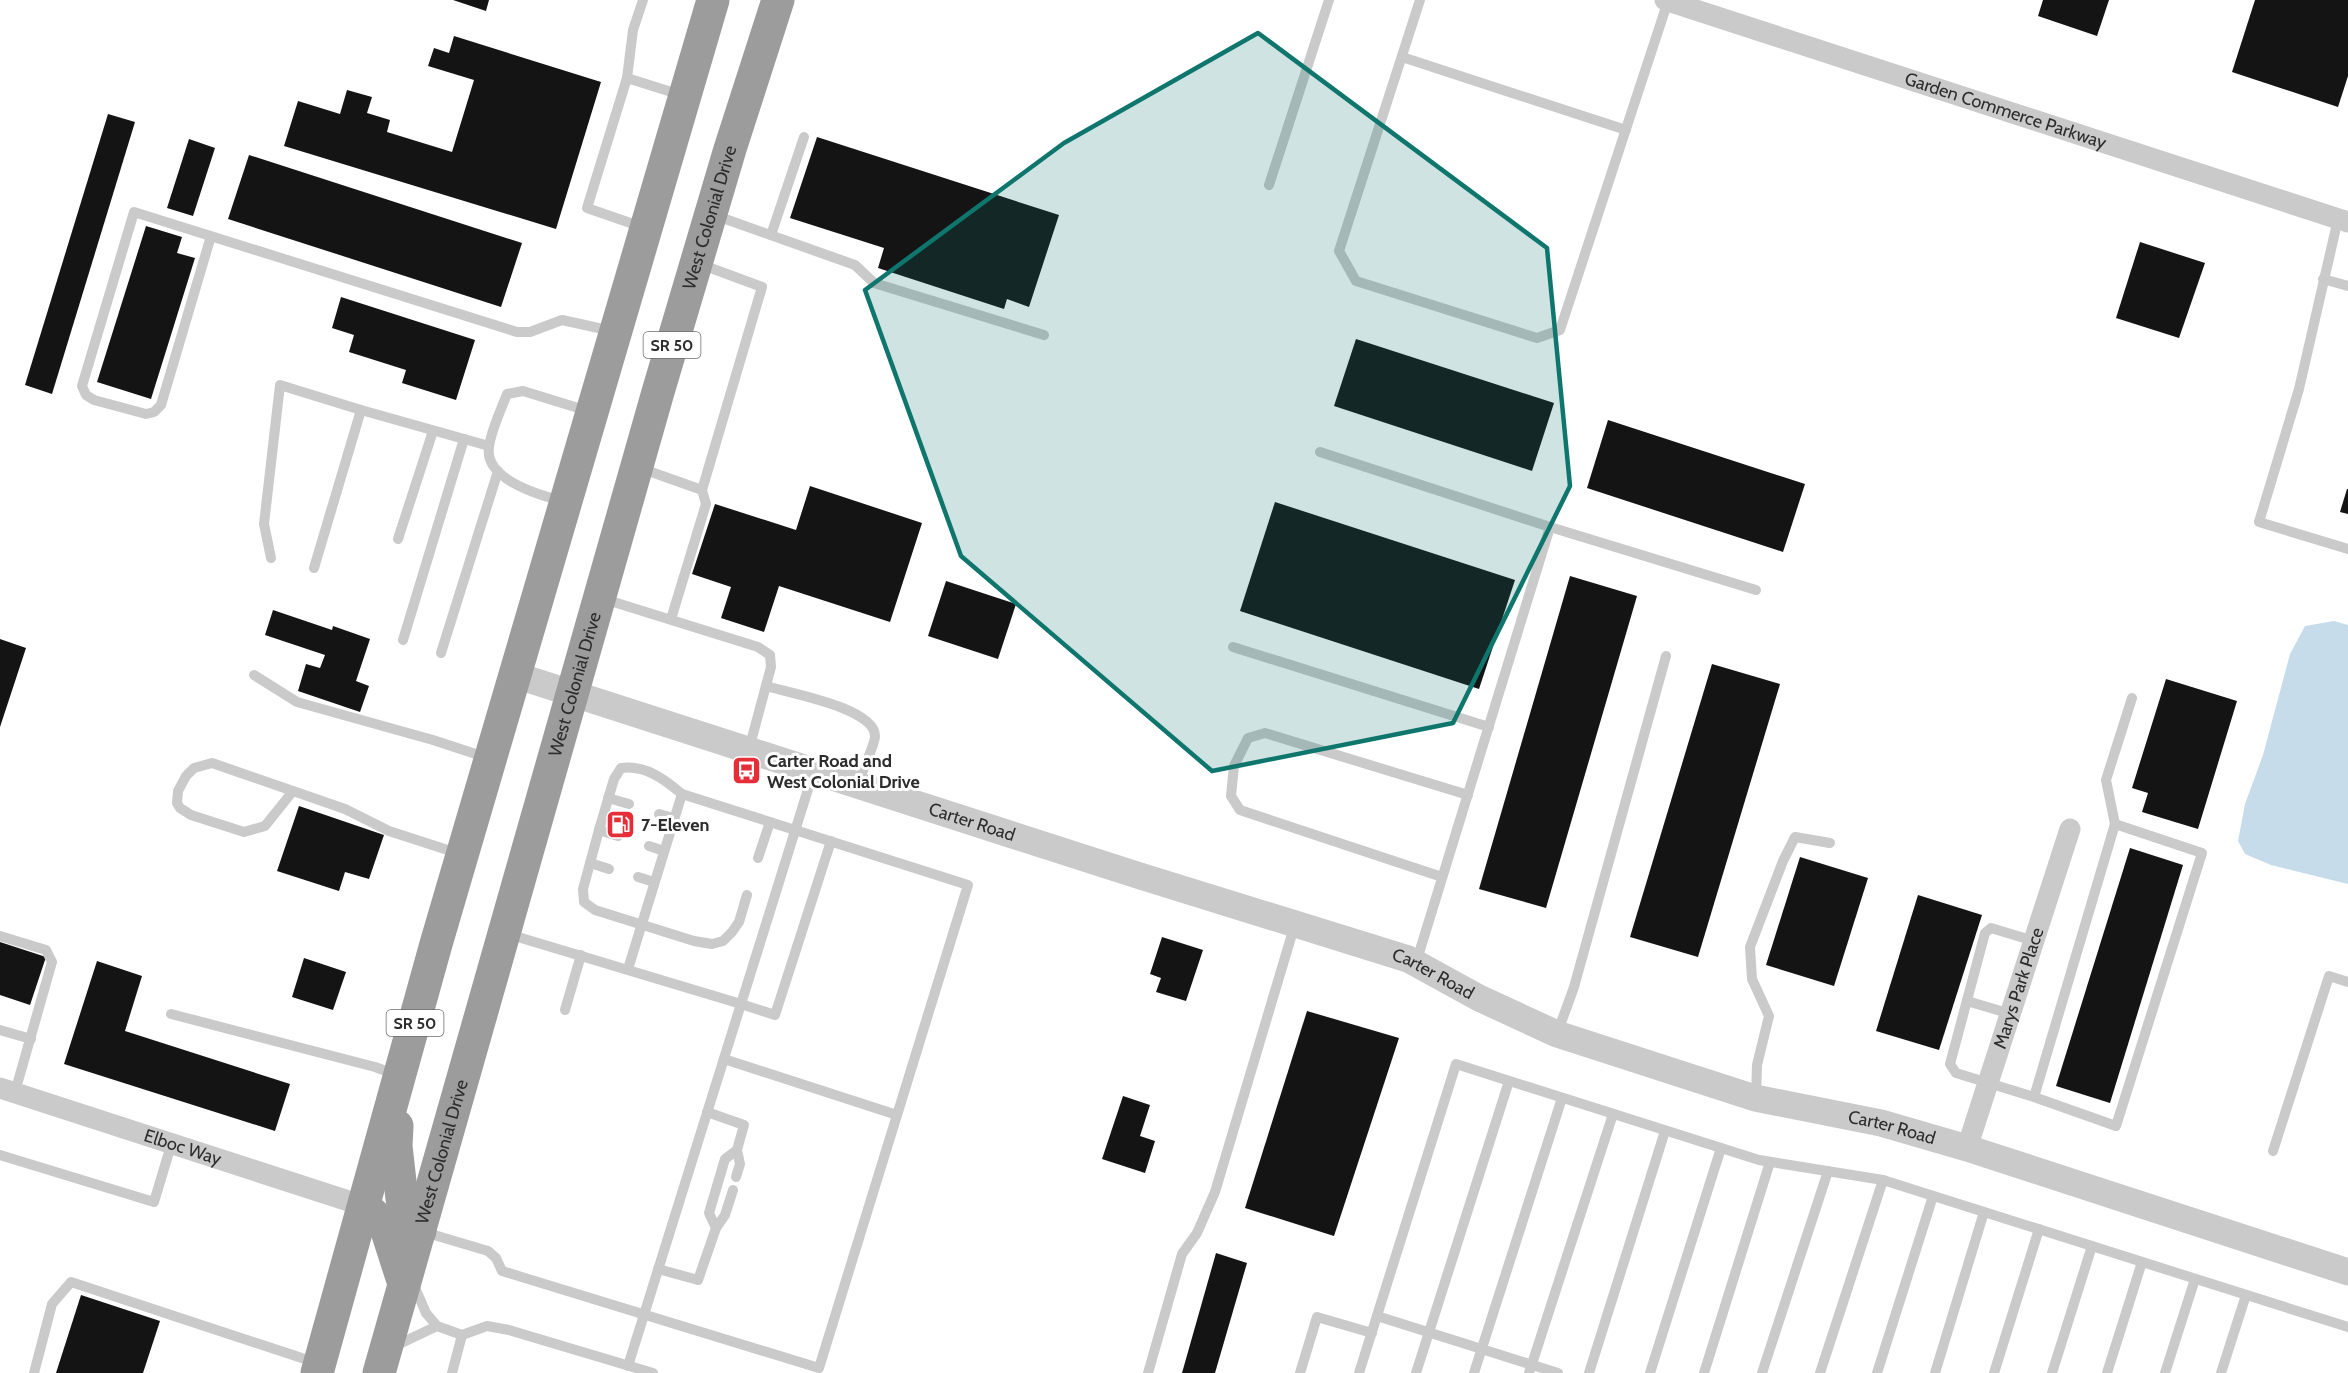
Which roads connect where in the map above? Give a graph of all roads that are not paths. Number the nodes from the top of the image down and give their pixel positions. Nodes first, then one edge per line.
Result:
1 (643, 0) edge
2 (713, 0) edge
3 (767, 0) edge
4 (778, 0) edge
5 (1329, 0) edge
6 (1420, 0) edge
7 (1666, 0) edge
8 (1402, 57) junction
9 (760, 59) junction
10 (627, 78) junction
11 (684, 96) junction
12 (1626, 130) junction
13 (804, 137) dead end
14 (1269, 185) dead end
15 (711, 214) junction
16 (2343, 221) edge
17 (645, 228) junction
18 (771, 235) junction
19 (211, 236) junction
20 (697, 262) junction
21 (2324, 279) junction
22 (2348, 286) edge
23 (615, 332) junction
24 (1044, 335) dead end
25 (361, 410) junction
26 (591, 412) junction
27 (433, 431) junction
28 (464, 440) junction
29 (489, 446) junction
30 (1320, 452) dead end
31 (637, 467) junction
32 (498, 471) junction
33 (702, 490) junction
34 (566, 502) junction
35 (1550, 527) junction
36 (398, 539) dead end
37 (2348, 549) edge
38 (271, 558) dead end
39 (314, 568) dead end
40 (1756, 590) dead end
41 (600, 598) junction
42 (671, 620) junction
43 (403, 640) dead end
44 (1233, 647) dead end
45 (441, 653) dead end
46 (1666, 656) dead end
47 (254, 675) dead end
48 (515, 675) junction
49 (766, 686) junction
50 (573, 693) junction
51 (2132, 698) dead end
52 (1489, 727) junction
53 (749, 749) junction
54 (491, 759) junction
55 (814, 770) junction
56 (858, 784) junction
57 (293, 791) junction
58 (682, 794) junction
59 (1468, 795) junction
60 (609, 798) junction
61 (629, 804) dead end
62 (659, 814) dead end
63 (674, 818) junction
64 (770, 822) junction
65 (2115, 824) junction
66 (2070, 829) dead end
67 (599, 830) junction
68 (795, 830) junction
69 (618, 836) dead end
70 (831, 842) junction
71 (1830, 843) dead end
72 (649, 846) dead end
73 (664, 851) junction
74 (463, 855) junction
75 (758, 858) dead end
76 (590, 863) junction
77 (609, 869) dead end
78 (1442, 877) junction
79 (638, 878) dead end
80 (654, 882) junction
81 (747, 895) dead end
82 (1295, 924) junction
83 (641, 925) junction
84 (505, 933) junction
85 (0, 936) edge
86 (2034, 941) junction
87 (582, 955) junction
88 (1416, 963) junction
89 (628, 969) junction
90 (2348, 982) edge
91 (1967, 1001) junction
92 (741, 1004) junction
93 (565, 1010) dead end
94 (171, 1014) dead end
95 (2011, 1014) junction
96 (0, 1030) edge
97 (1557, 1034) junction
98 (31, 1039) junction
99 (724, 1059) junction
100 (400, 1076) junction
101 (1509, 1081) junction
102 (1989, 1082) junction
103 (8, 1090) edge
104 (1562, 1098) junction
105 (1755, 1098) junction
106 (2034, 1098) junction
107 (707, 1112) junction
108 (1613, 1114) junction
109 (897, 1115) junction
110 (1665, 1131) junction
111 (172, 1142) junction
112 (1721, 1148) junction
113 (1968, 1148) junction
114 (737, 1150) junction
115 (2273, 1151) dead end
116 (0, 1155) edge
117 (1770, 1162) junction
118 (1828, 1172) junction
119 (736, 1177) dead end
120 (1883, 1180) junction
121 (733, 1190) dead end
122 (1934, 1196) junction
123 (364, 1206) junction
124 (1984, 1212) junction
125 (716, 1228) junction
126 (2039, 1229) junction
127 (420, 1231) junction
128 (2092, 1246) junction
129 (2142, 1262) junction
130 (658, 1269) junction
131 (2348, 1272) edge
132 (406, 1278) junction
133 (2195, 1279) junction
134 (2246, 1295) junction
135 (644, 1315) junction
136 (1377, 1316) junction
137 (437, 1326) junction
138 (2348, 1327) edge
139 (1429, 1332) junction
140 (1372, 1333) junction
141 (462, 1335) junction
142 (1481, 1349) junction
143 (382, 1362) edge
144 (628, 1366) junction
145 (318, 1368) edge
146 (1530, 1369) edge
147 (34, 1373) edge
148 (452, 1373) edge
149 (653, 1373) edge
150 (1148, 1373) edge
151 (1300, 1373) edge
152 (1359, 1373) edge
153 (1416, 1373) edge
154 (1474, 1373) edge
155 (1558, 1373) edge
156 (1589, 1373) edge
157 (1650, 1373) edge
158 (1704, 1373) edge
159 (1762, 1373) edge
160 (1820, 1373) edge
161 (1877, 1373) edge
162 (1935, 1373) edge
163 (1994, 1373) edge
164 (2052, 1373) edge
165 (2107, 1373) edge
166 (2165, 1373) edge
167 (2221, 1373) edge

1 - 10 lane
2 - 11 highway, SR 50
3 - 9 highway
4 - 9 highway, West Colonial Drive / SR 50
5 - 14 lane
6 - 8 lane
7 - 12 lane
7 - 16 street, Garden Commerce Parkway
8 - 12 lane
8 - 12 lane
9 - 15 highway, West Colonial Drive / SR 50
10 - 11 lane
10 - 17 lane
11 - 17 highway, SR 50
13 - 18 lane
15 - 18 lane
15 - 20 highway, West Colonial Drive / SR 50
16 - 21 lane
17 - 23 highway, SR 50
18 - 24 lane
19 - 19 lane
19 - 23 lane
20 - 31 highway, West Colonial Drive / SR 50
20 - 33 lane
21 - 22 lane
21 - 37 lane
23 - 26 highway, SR 50
25 - 27 lane
25 - 38 lane
25 - 39 lane
26 - 29 lane
26 - 34 highway, SR 50
27 - 28 lane
27 - 36 lane
28 - 29 lane
28 - 43 lane
29 - 32 lane
30 - 35 lane
31 - 33 lane
31 - 41 highway, West Colonial Drive / SR 50
32 - 34 lane
32 - 45 lane
33 - 42 lane
34 - 48 highway, SR 50
35 - 40 lane
35 - 52 lane
41 - 42 lane
41 - 50 highway, West Colonial Drive / SR 50
42 - 49 lane
44 - 52 lane
46 - 97 lane
47 - 54 lane
48 - 50 street, Carter Road
48 - 54 highway, SR 50
49 - 53 lane
49 - 56 lane
50 - 53 street, Carter Road
50 - 84 highway, West Colonial Drive / SR 50
51 - 65 lane
52 - 59 lane
53 - 55 street, Carter Road
54 - 74 highway, SR 50
55 - 56 street, Carter Road
55 - 68 lane
56 - 82 street, Carter Road
57 - 57 lane
57 - 74 lane
58 - 60 lane
58 - 63 lane
58 - 64 lane
59 - 78 lane
59 - 78 lane
60 - 61 lane
60 - 67 lane
62 - 63 lane
63 - 73 lane
64 - 68 lane
64 - 75 lane
65 - 106 lane
65 - 106 lane
66 - 86 street, Marys Park Place
67 - 69 lane
67 - 76 lane
68 - 70 lane
68 - 92 lane
70 - 92 lane
70 - 109 lane
71 - 105 lane
72 - 73 lane
73 - 80 lane
74 - 100 highway, SR 50
76 - 77 lane
76 - 83 lane
78 - 88 lane
79 - 80 lane
80 - 83 lane
81 - 83 lane
82 - 88 street, Carter Road
82 - 150 lane
83 - 89 lane
84 - 87 lane
84 - 127 highway, West Colonial Drive / SR 50
85 - 98 lane
86 - 91 lane
86 - 95 street, Marys Park Place
87 - 89 lane
87 - 93 lane
88 - 97 street, Carter Road
89 - 92 lane
90 - 115 lane
91 - 95 lane
91 - 102 lane
92 - 99 lane
94 - 100 lane
95 - 102 street, Marys Park Place
96 - 98 lane
97 - 105 street, Carter Road
98 - 103 lane
99 - 107 lane
99 - 109 lane
100 - 123 highway, SR 50
100 - 127 highway
101 - 104 lane
101 - 136 lane
101 - 139 lane
102 - 106 lane
102 - 113 street, Marys Park Place
103 - 111 street, Elboc Way
104 - 108 lane
104 - 142 lane
105 - 113 street, Carter Road
107 - 114 lane
107 - 130 lane
108 - 110 lane
108 - 146 lane
109 - 135 lane
110 - 112 lane
110 - 156 lane
111 - 116 lane
111 - 123 street, Elboc Way
112 - 117 lane
112 - 157 lane
113 - 131 street, Carter Road
114 - 119 lane
114 - 125 lane
117 - 118 lane
117 - 158 lane
118 - 120 lane
118 - 159 lane
120 - 122 lane
120 - 160 lane
121 - 125 lane
122 - 124 lane
122 - 161 lane
123 - 132 highway
123 - 145 highway, SR 50
124 - 126 lane
124 - 162 lane
125 - 130 lane
126 - 128 lane
126 - 163 lane
127 - 132 highway, West Colonial Drive / SR 50
127 - 135 lane
128 - 129 lane
128 - 164 lane
129 - 133 lane
129 - 165 lane
130 - 135 lane
132 - 137 lane
132 - 143 highway, West Colonial Drive / SR 50
133 - 134 lane
133 - 166 lane
134 - 138 lane
134 - 167 lane
135 - 144 lane
136 - 139 lane
136 - 140 lane
137 - 141 lane
137 - 143 lane
139 - 142 lane
139 - 153 lane
140 - 151 lane
140 - 152 lane
141 - 144 lane
141 - 148 lane
142 - 146 lane
142 - 154 lane
144 - 149 lane
145 - 147 lane
146 - 155 lane

